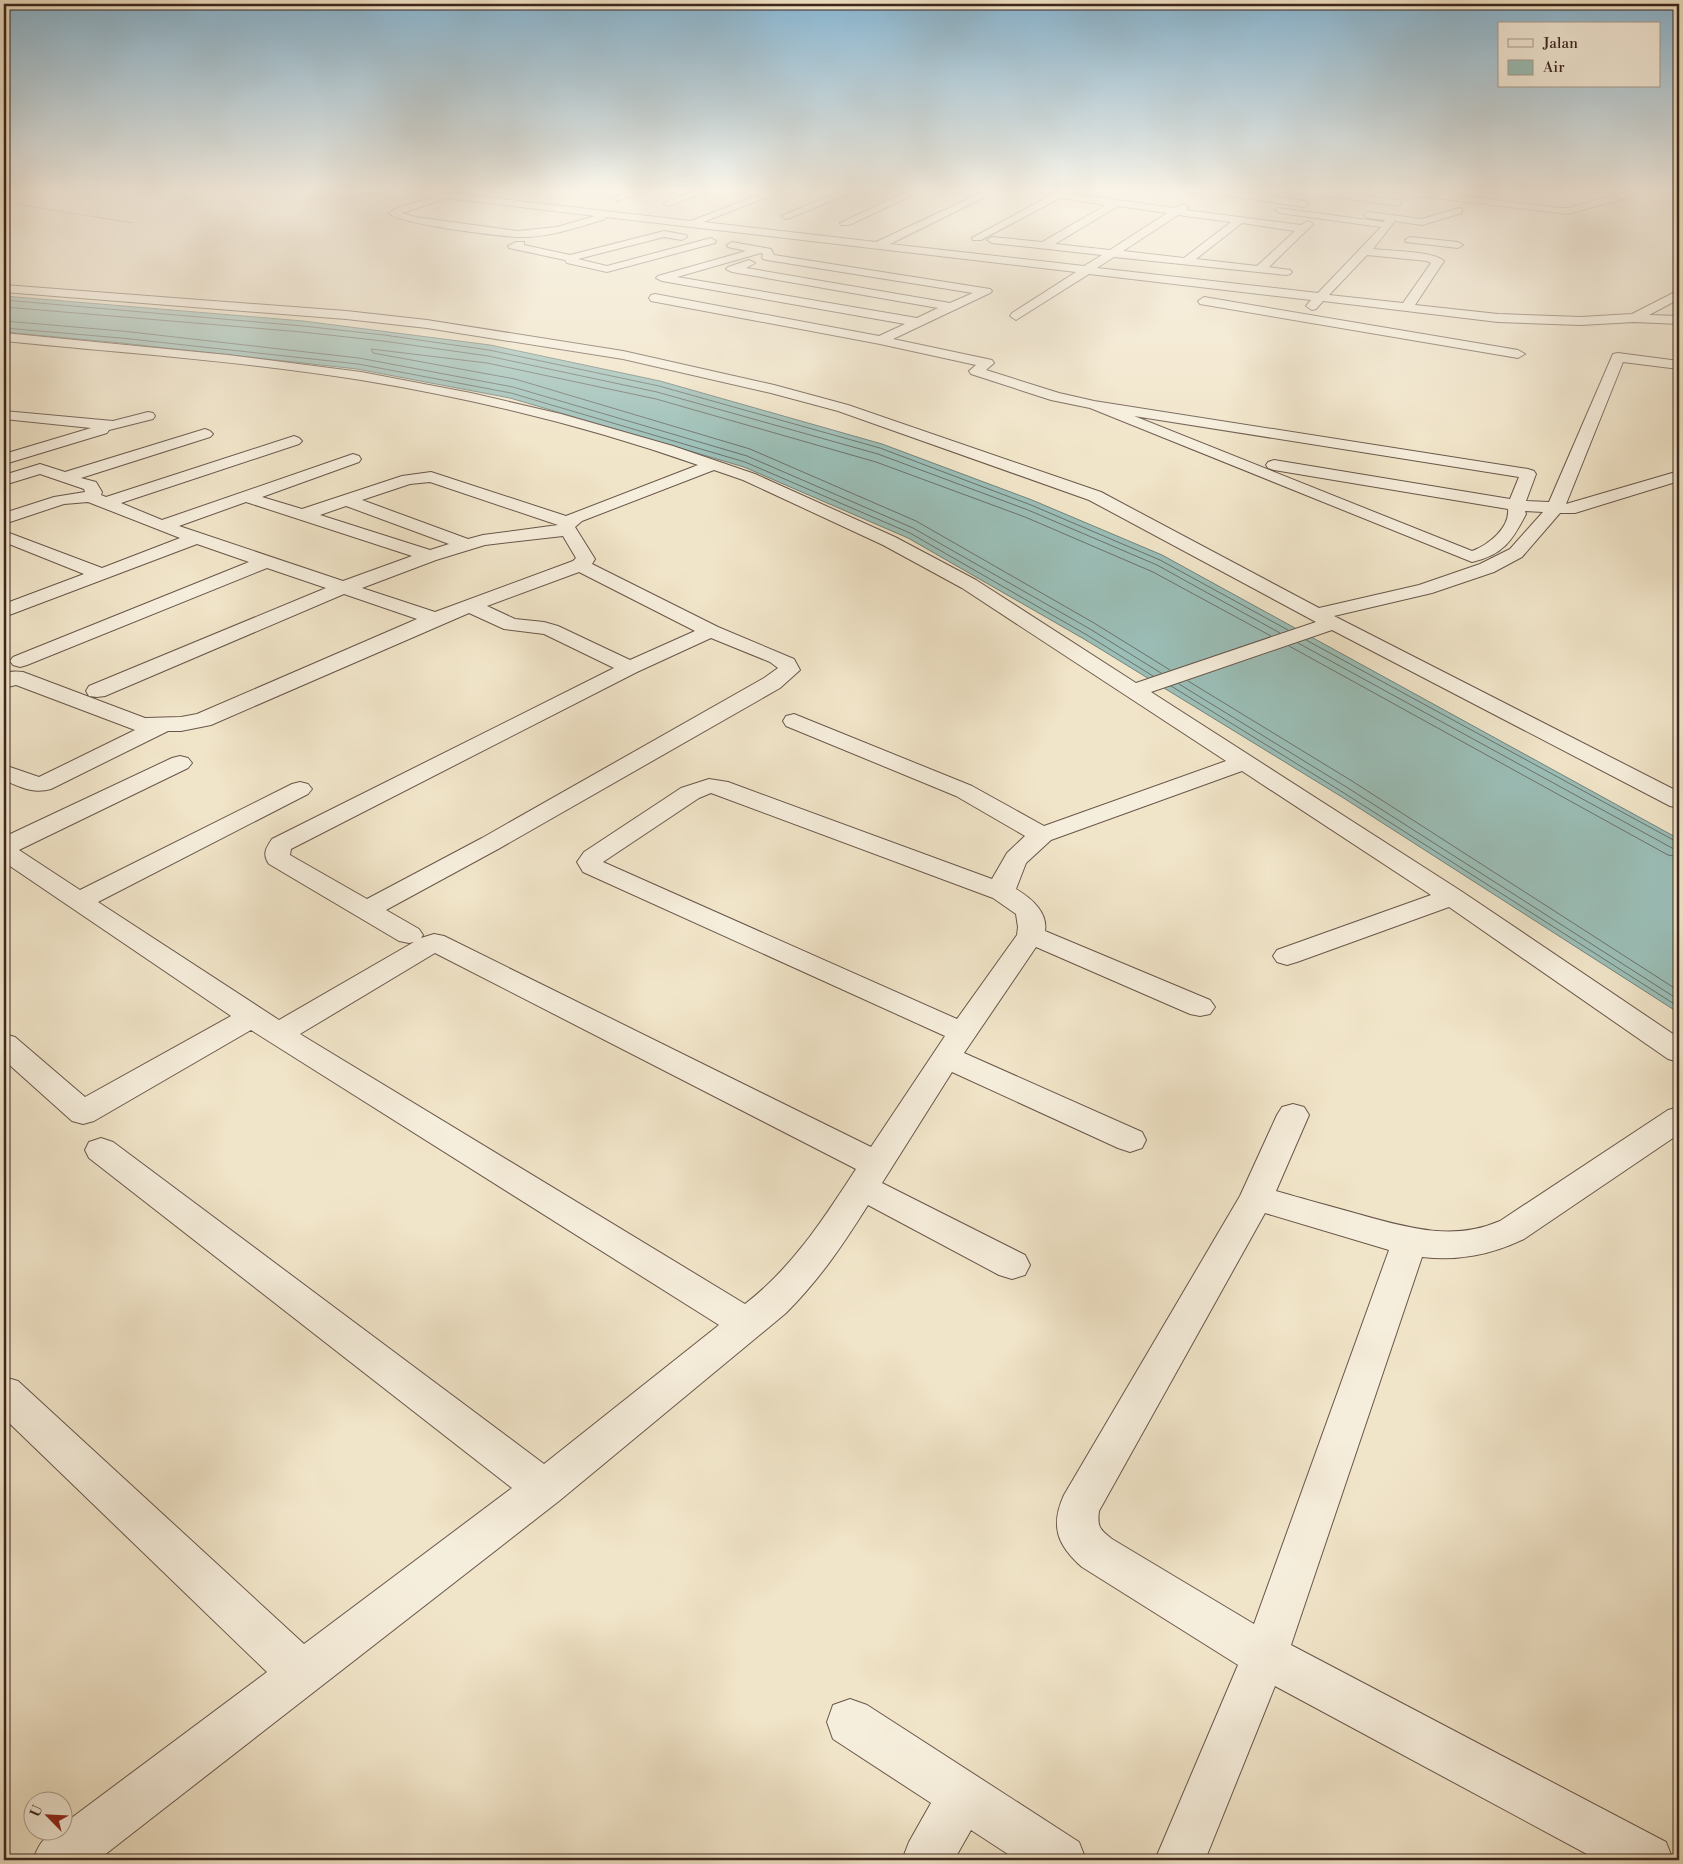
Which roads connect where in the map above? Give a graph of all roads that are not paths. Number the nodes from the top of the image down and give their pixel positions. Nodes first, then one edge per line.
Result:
1 (668, 279) edge
2 (705, 279) edge
3 (790, 279) edge
4 (916, 279) edge
5 (1072, 279) joint
6 (1161, 279) edge
7 (1339, 279) edge
8 (1426, 279) edge
9 (694, 283) junction
10 (1110, 286) dead end
11 (4, 288) edge
12 (1679, 294) edge
13 (655, 298) dead end
14 (1320, 298) junction
15 (1196, 300) dead end
16 (951, 307) junction
17 (1407, 307) junction
18 (1016, 316) dead end
19 (1301, 318) junction
20 (1634, 318) junction
21 (1679, 320) edge
22 (917, 322) junction
23 (4, 338) edge
24 (880, 340) junction
25 (1518, 354) dead end
26 (1679, 365) edge
27 (1094, 405) junction
28 (4, 415) edge
29 (148, 416) dead end
30 (82, 423) junction
31 (113, 426) junction
32 (205, 434) dead end
33 (294, 440) dead end
34 (5, 453) edge
35 (1223, 456) junction
36 (353, 458) dead end
37 (713, 465) junction
38 (40, 469) junction
39 (1679, 476) edge
40 (62, 478) junction
41 (4, 480) edge
42 (1422, 489) junction
43 (246, 496) junction
44 (98, 500) junction
45 (346, 500) junction
46 (1516, 505) junction
47 (1555, 509) junction
48 (303, 515) junction
49 (4, 519) edge
50 (1511, 525) junction
51 (162, 526) junction
52 (568, 526) junction
53 (4, 536) edge
54 (197, 538) junction
55 (465, 544) junction
56 (430, 556) junction
57 (265, 562) junction
58 (580, 565) junction
59 (101, 574) junction
60 (343, 588) junction
61 (470, 606) junction
62 (4, 610) edge
63 (1325, 618) junction
64 (435, 619) junction
65 (711, 630) junction
66 (16, 668) edge
67 (630, 668) junction
68 (97, 691) junction
69 (1134, 691) junction
70 (794, 722) dead end
71 (172, 724) junction
72 (1246, 762) junction
73 (180, 763) dead end
74 (4, 772) edge
75 (300, 789) dead end
76 (1679, 801) edge
77 (1042, 835) junction
78 (4, 846) edge
79 (4, 851) edge
80 (1002, 892) junction
81 (1452, 897) junction
82 (79, 901) junction
83 (367, 910) junction
84 (409, 935) dead end
85 (1031, 935) junction
86 (1287, 956) dead end
87 (1200, 1006) dead end
88 (252, 1017) junction
89 (278, 1034) junction
90 (4, 1044) edge
91 (955, 1045) junction
92 (1679, 1052) edge
93 (1293, 1115) dead end
94 (1679, 1118) edge
95 (1130, 1140) dead end
96 (101, 1150) dead end
97 (869, 1175) junction
98 (1256, 1198) junction
99 (1409, 1242) junction
100 (1012, 1265) dead end
101 (747, 1324) junction
102 (4, 1393) edge
103 (544, 1488) junction
104 (1265, 1656) junction
105 (302, 1674) junction
106 (850, 1722) dead end
107 (962, 1796) junction
108 (1036, 1853) edge
109 (58, 1860) edge
110 (927, 1860) edge
111 (1180, 1860) edge
112 (1648, 1860) edge

1 - 9 street
2 - 9 street
3 - 16 street
4 - 16 street
5 - 10 street
5 - 18 street
6 - 14 street
7 - 14 street
8 - 17 street
9 - 22 street
11 - 63 street
12 - 20 street
13 - 24 street
14 - 17 street
14 - 19 street
15 - 19 street
16 - 22 street
17 - 20 street
19 - 25 street
20 - 21 street
22 - 24 street
23 - 37 street
24 - 27 street
26 - 47 street
27 - 35 street
27 - 46 street
28 - 30 street
29 - 31 street
30 - 31 street
30 - 34 street
31 - 34 street
32 - 40 street
33 - 44 street
34 - 38 street
35 - 42 street
35 - 50 street
36 - 43 street
37 - 52 street
37 - 69 street
38 - 40 street
38 - 41 street
39 - 47 street
40 - 44 street
42 - 46 street
42 - 50 street
43 - 48 street
43 - 51 street
44 - 49 street
44 - 51 street
45 - 48 street
45 - 52 street
45 - 55 street
46 - 47 street
46 - 50 street
47 - 63 street
48 - 56 street
51 - 54 street
52 - 55 street
52 - 58 street
53 - 59 street
54 - 57 street
54 - 59 street
55 - 56 street
56 - 60 street
57 - 60 street
57 - 66 street
58 - 61 street
58 - 65 street
59 - 62 street
60 - 64 street
60 - 68 street
61 - 64 street
61 - 67 street
63 - 69 street
63 - 76 street
64 - 71 street
65 - 67 street
65 - 83 street
66 - 68 street
66 - 71 street
67 - 83 street
68 - 71 street
69 - 72 street
70 - 77 street
71 - 74 street
72 - 77 street
72 - 81 street
73 - 78 street
75 - 82 street
77 - 80 street
79 - 82 street
80 - 85 street
80 - 91 street
81 - 86 street
81 - 92 street
82 - 88 street
83 - 84 street
85 - 87 street
85 - 91 street
88 - 89 street
88 - 90 street
89 - 97 street
89 - 101 street
91 - 95 street
91 - 97 street
93 - 98 street
94 - 99 street
96 - 103 street
97 - 100 street
97 - 101 street
98 - 99 street
98 - 104 street
99 - 104 street
101 - 103 street
102 - 105 street
103 - 105 street
104 - 111 street
104 - 112 street
105 - 109 street
106 - 107 street
107 - 108 street
107 - 110 street

